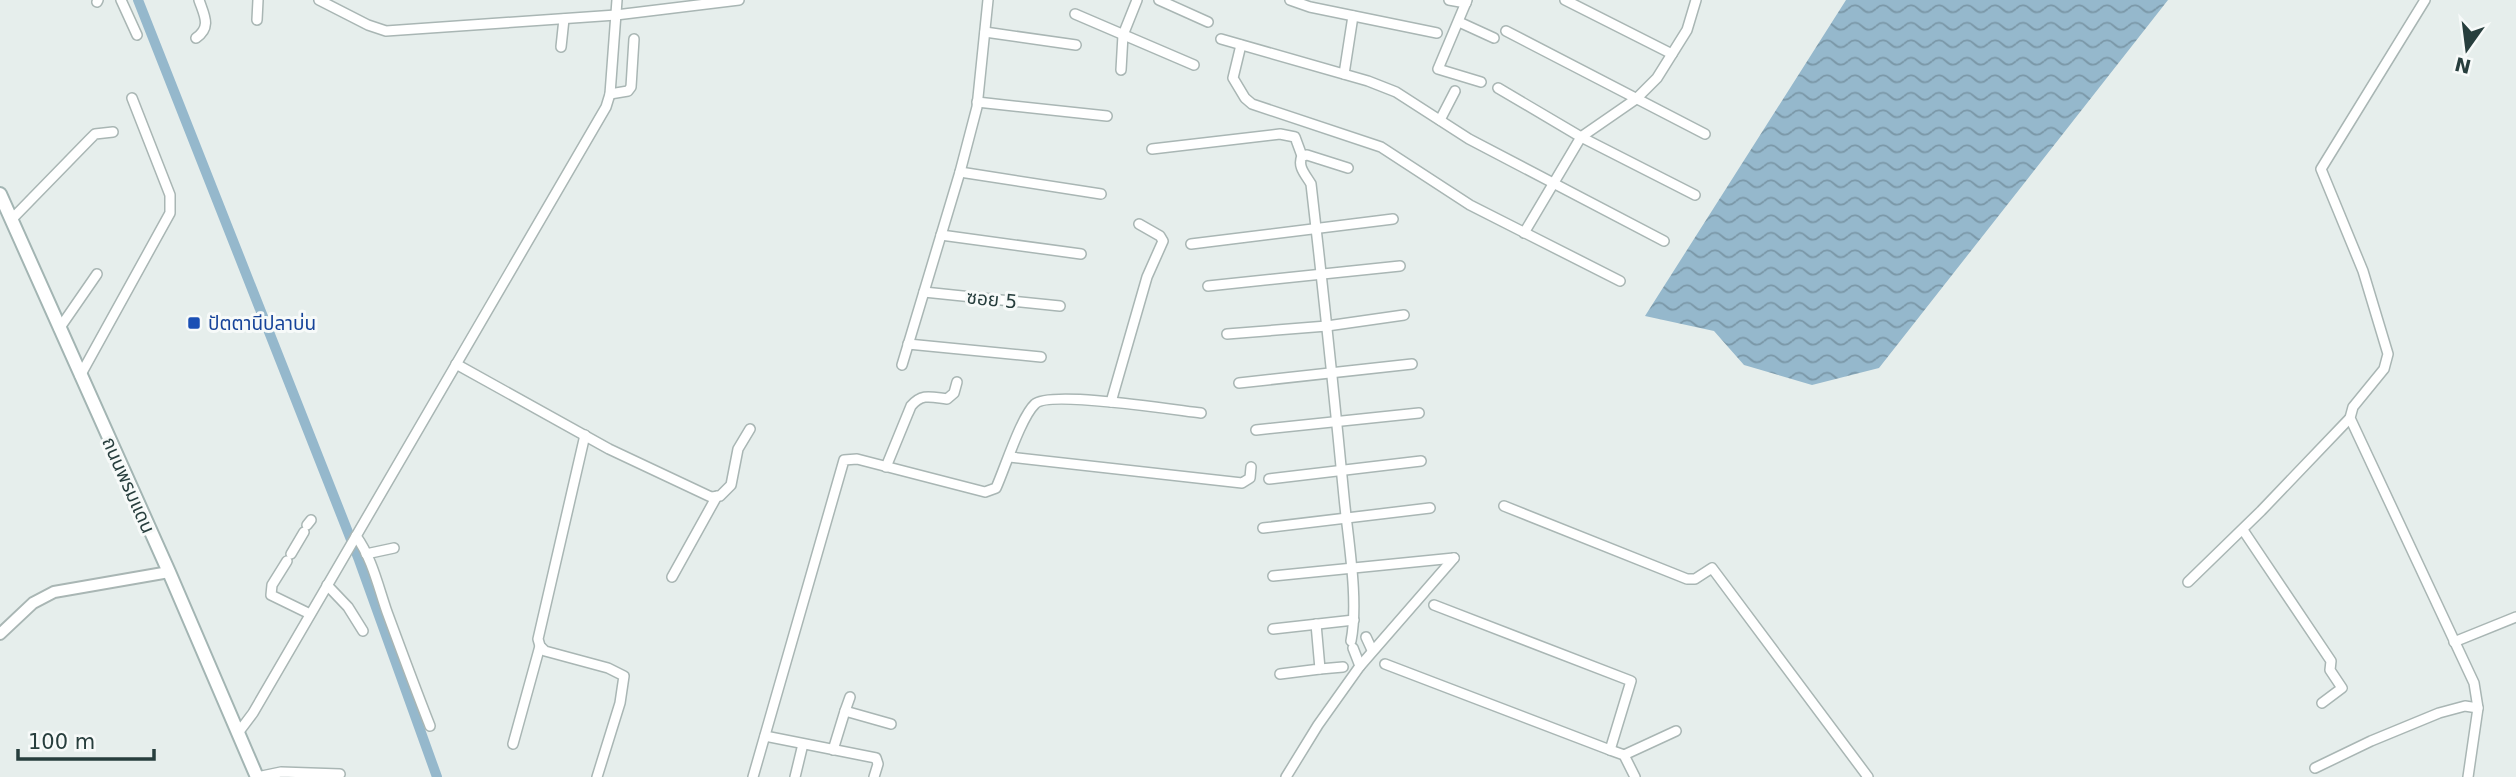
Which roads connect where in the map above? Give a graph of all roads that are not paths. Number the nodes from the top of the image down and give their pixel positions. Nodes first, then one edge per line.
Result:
1 (121, 0) edge
2 (199, 0) edge
3 (258, 0) edge
4 (319, 0) edge
5 (617, 0) edge
6 (739, 0) edge
7 (988, 0) edge
8 (1137, 0) edge
9 (1159, 0) edge
10 (1290, 0) edge
11 (1449, 0) edge
12 (1565, 0) edge
13 (2425, 0) edge
14 (1694, 1) edge
15 (1467, 2) edge
16 (1075, 14) dead end
17 (616, 15) junction
18 (1353, 16) junction
19 (564, 19) junction
20 (257, 20) dead end
21 (1208, 22) dead end
22 (1459, 22) junction
23 (1506, 31) dead end
24 (985, 32) junction
25 (1437, 33) dead end
26 (137, 35) dead end
27 (1123, 35) junction
28 (197, 38) dead end
29 (1494, 38) dead end
30 (634, 39) dead end
31 (1221, 39) dead end
32 (1076, 45) dead end
33 (1241, 45) junction
34 (561, 47) dead end
35 (1672, 54) junction
36 (1194, 65) dead end
37 (1121, 70) dead end
38 (1344, 74) junction
39 (1481, 82) dead end
40 (1498, 88) dead end
41 (1455, 91) dead end
42 (610, 94) junction
43 (132, 98) dead end
44 (1636, 99) junction
45 (977, 102) junction
46 (1107, 116) dead end
47 (1440, 120) junction
48 (113, 132) dead end
49 (1705, 134) dead end
50 (1581, 137) junction
51 (1152, 149) dead end
52 (1302, 156) junction
53 (1348, 167) dead end
54 (960, 172) junction
55 (1554, 185) junction
56 (0, 194) edge
57 (1101, 194) dead end
58 (1695, 195) dead end
59 (1393, 219) dead end
60 (11, 220) junction
61 (1139, 224) dead end
62 (1316, 228) junction
63 (1524, 233) junction
64 (941, 235) junction
65 (1664, 241) dead end
66 (1191, 244) dead end
67 (1081, 254) dead end
68 (1400, 267) dead end
69 (97, 274) dead end
70 (1321, 275) junction
71 (1620, 281) dead end
72 (1208, 286) dead end
73 (924, 292) junction
74 (1060, 306) dead end
75 (1404, 315) dead end
76 (1326, 326) junction
77 (59, 329) junction
78 (1227, 334) dead end
79 (908, 344) junction
80 (1041, 357) dead end
81 (456, 364) junction
82 (902, 365) dead end
83 (1412, 365) dead end
84 (1331, 373) junction
85 (80, 376) junction
86 (957, 382) dead end
87 (1239, 383) dead end
88 (1111, 402) junction
89 (1419, 412) dead end
90 (1200, 413) dead end
91 (2350, 418) junction
92 (1336, 421) junction
93 (750, 429) dead end
94 (1256, 430) dead end
95 (585, 435) junction
96 (1010, 457) junction
97 (1421, 461) dead end
98 (886, 467) junction
99 (1251, 467) dead end
100 (1341, 470) junction
101 (1269, 479) dead end
102 (717, 496) junction
103 (1504, 506) dead end
104 (1430, 508) dead end
105 (1346, 520) junction
106 (307, 526) dead end
107 (1263, 528) dead end
108 (2243, 530) junction
109 (355, 538) junction
110 (394, 548) dead end
111 (366, 554) junction
112 (1350, 569) junction
113 (169, 572) junction
114 (1273, 576) dead end
115 (672, 577) dead end
116 (2188, 582) dead end
117 (327, 586) junction
118 (1434, 605) dead end
119 (310, 614) junction
120 (2516, 617) edge
121 (1316, 624) junction
122 (1359, 627) junction
123 (1273, 629) dead end
124 (363, 631) dead end
125 (0, 634) edge
126 (2454, 642) junction
127 (540, 646) junction
128 (1372, 650) junction
129 (1385, 664) dead end
130 (1360, 666) junction
131 (1343, 667) dead end
132 (1320, 669) junction
133 (1280, 674) dead end
134 (850, 697) dead end
135 (2322, 703) dead end
136 (2479, 708) junction
137 (845, 711) junction
138 (891, 724) dead end
139 (430, 726) dead end
140 (1676, 731) dead end
141 (238, 733) junction
142 (765, 736) junction
143 (513, 744) dead end
144 (803, 744) junction
145 (834, 750) junction
146 (1610, 750) junction
147 (1624, 755) junction
148 (2315, 768) dead end
149 (340, 774) dead end
150 (257, 777) edge
151 (597, 777) edge
152 (753, 777) edge
153 (795, 777) edge
154 (874, 777) edge
155 (1286, 777) edge
156 (1634, 777) edge
157 (1868, 777) edge
158 (2468, 777) edge

1 - 26 street
2 - 28 street
3 - 20 street
4 - 19 street
5 - 17 street
6 - 17 street
7 - 24 street
8 - 27 street
9 - 21 street
10 - 18 street
11 - 15 street
12 - 35 street
13 - 91 street
14 - 35 street
15 - 22 street
16 - 27 street
17 - 19 street
17 - 42 street
18 - 25 street
18 - 38 street
19 - 34 street
22 - 29 street
22 - 39 street
23 - 44 street
24 - 32 street
24 - 45 street
27 - 36 street
27 - 37 street
30 - 42 street
31 - 33 street
33 - 38 street
33 - 63 street
35 - 44 street
38 - 47 street
40 - 50 street
41 - 47 street
42 - 81 street
43 - 85 street
44 - 49 street
44 - 50 street
45 - 46 street
45 - 54 street
47 - 55 street
48 - 60 street
50 - 55 street
50 - 58 street
51 - 52 street
52 - 53 street
52 - 62 street
54 - 57 street
54 - 64 street
55 - 63 street
55 - 65 street
56 - 60 main road, ถนนพรมแดน
59 - 62 street
60 - 77 main road, ถนนพรมแดน
61 - 88 street
62 - 66 street
62 - 70 street
63 - 71 street
64 - 67 street
64 - 73 street
68 - 70 street
69 - 77 street
70 - 72 street
70 - 76 street
73 - 74 street, ซอย 5
73 - 79 street
75 - 76 street
76 - 78 street
76 - 84 street
77 - 85 main road, ถนนพรมแดน
79 - 80 street
79 - 82 street
81 - 95 street
81 - 109 street
83 - 84 street
84 - 87 street
84 - 92 street
85 - 113 main road, ถนนพรมแดน
86 - 98 street
88 - 90 street
88 - 96 street
89 - 92 street
91 - 108 street
91 - 126 street
92 - 94 street
92 - 100 street
93 - 102 street
95 - 102 street
95 - 127 street
96 - 98 street
96 - 99 street
97 - 100 street
98 - 142 street
100 - 101 street
100 - 105 street
102 - 115 street
103 - 157 street
104 - 105 street
105 - 107 street
105 - 112 street
106 - 119 street
108 - 116 street
108 - 135 street
109 - 111 street
109 - 117 street
110 - 111 street
111 - 139 street
112 - 114 street
112 - 122 street
112 - 128 street
113 - 125 street
113 - 141 main road, ถนนพรมแดน
117 - 119 street
117 - 124 street
118 - 146 street
119 - 141 street
120 - 126 street
121 - 122 street
121 - 123 street
121 - 132 street
122 - 128 street
122 - 130 street
126 - 136 street
127 - 143 street
127 - 151 street
128 - 130 street
129 - 146 street
130 - 155 street
131 - 132 street
132 - 133 street
134 - 137 street
136 - 148 street
136 - 158 street
137 - 138 street
137 - 145 street
140 - 147 street
141 - 150 main road, ถนนพรมแดน
142 - 144 street
142 - 152 street
144 - 145 street
144 - 153 street
145 - 154 street
146 - 147 street
147 - 156 street
149 - 150 street

